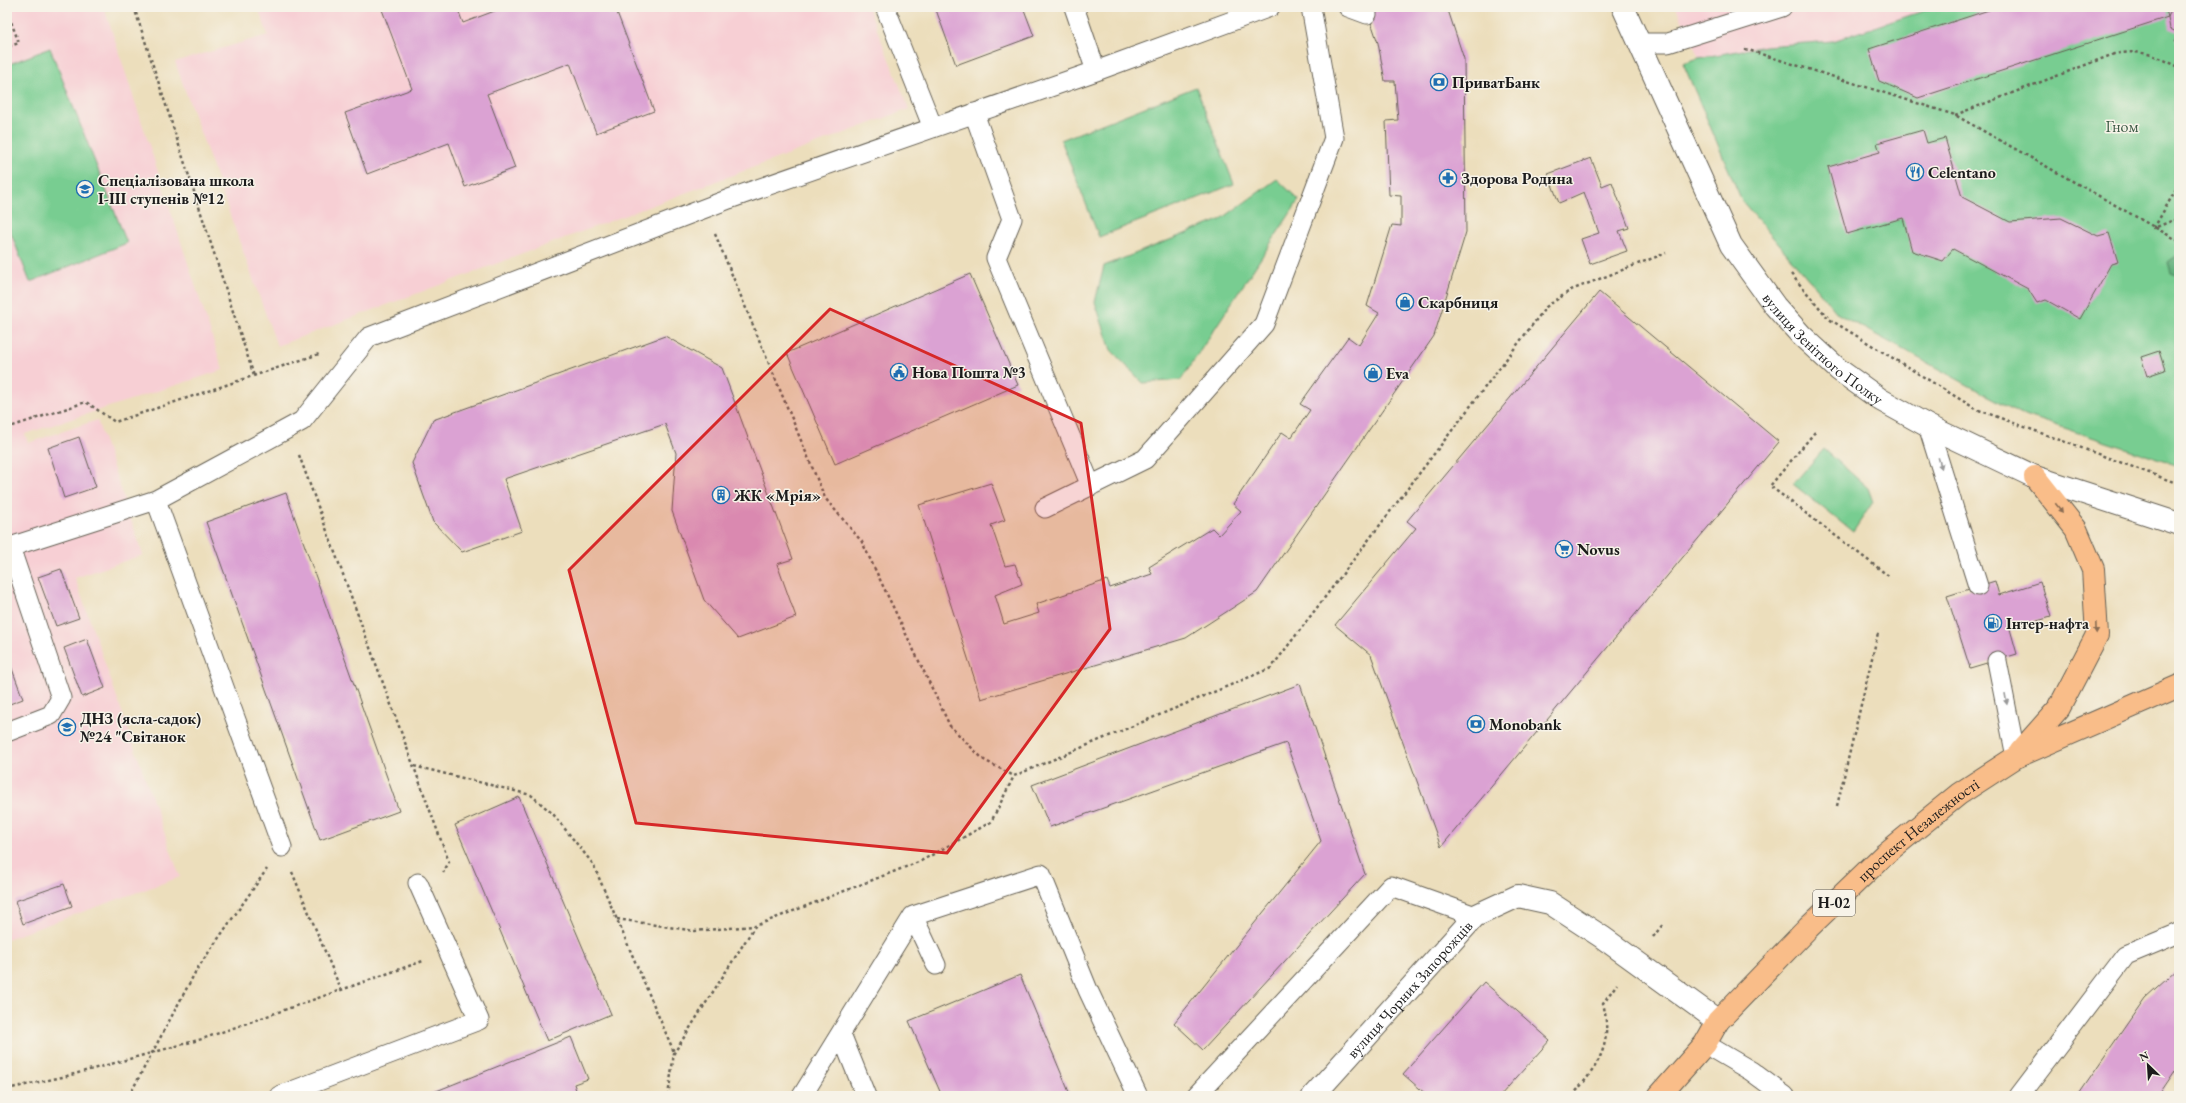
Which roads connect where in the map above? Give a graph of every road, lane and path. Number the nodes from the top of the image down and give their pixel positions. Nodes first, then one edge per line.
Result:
1 (134, 7) edge
2 (885, 7) edge
3 (1074, 7) edge
4 (1270, 7) edge
5 (1311, 7) edge
6 (1348, 7) edge
7 (1623, 7) edge
8 (1782, 7) edge
9 (7, 10) edge
10 (1367, 14) dead end
11 (1638, 43) junction
12 (7, 47) edge
13 (1739, 47) dead end
14 (2179, 67) edge
15 (1096, 71) junction
16 (974, 113) junction
17 (1955, 115) junction
18 (933, 128) junction
19 (2179, 184) edge
20 (705, 209) junction
21 (2179, 218) edge
22 (2154, 228) junction
23 (2178, 239) edge
24 (1666, 252) dead end
25 (1786, 269) dead end
26 (326, 352) dead end
27 (254, 376) junction
28 (1928, 426) junction
29 (7, 428) edge
30 (290, 428) junction
31 (1815, 432) dead end
32 (2036, 477) junction
33 (2179, 484) edge
34 (1091, 486) junction
35 (156, 500) junction
36 (1046, 508) dead end
37 (2179, 524) edge
38 (9, 546) edge
39 (1890, 577) dead end
40 (1978, 586) dead end
41 (1878, 633) dead end
42 (1997, 661) dead end
43 (2179, 686) edge
44 (7, 732) edge
45 (2016, 757) junction
46 (414, 766) junction
47 (1014, 776) junction
48 (1837, 806) dead end
49 (282, 847) junction
50 (449, 862) dead end
51 (418, 883) dead end
52 (913, 916) junction
53 (1475, 916) junction
54 (617, 919) junction
55 (1664, 923) dead end
56 (755, 926) junction
57 (2179, 933) edge
58 (449, 952) junction
59 (1635, 962) junction
60 (936, 965) dead end
61 (341, 990) junction
62 (1718, 1021) junction
63 (841, 1034) junction
64 (1705, 1044) junction
65 (154, 1052) junction
66 (674, 1052) junction
67 (7, 1089) edge
68 (129, 1096) edge
69 (279, 1096) edge
70 (668, 1096) edge
71 (802, 1096) edge
72 (866, 1096) edge
73 (1138, 1096) edge
74 (1196, 1096) edge
75 (1313, 1096) edge
76 (1572, 1096) edge
77 (1659, 1096) edge
78 (1785, 1096) edge
79 (2018, 1096) edge

1 - 27 path
2 - 18 lane
3 - 15 lane
4 - 15 lane
5 - 34 lane
6 - 10 lane
7 - 11 street, вулиця Зенітного Полку
8 - 11 lane
9 - 12 path
11 - 28 street, вулиця Зенітного Полку
13 - 17 path
14 - 17 path
15 - 16 lane
16 - 18 lane
16 - 34 lane
17 - 22 path
18 - 20 lane
19 - 22 path
20 - 30 lane
20 - 47 path
21 - 22 path
22 - 23 path
24 - 47 path
25 - 33 path
26 - 27 path
27 - 29 path
28 - 32 street, вулиця Зенітного Полку
28 -> 40 lane
30 - 35 lane
30 - 46 path
31 - 39 path
32 - 37 street, вулиця Зенітного Полку
32 -> 45 main road
34 - 36 lane
35 - 38 lane
35 - 49 lane
38 - 44 lane
41 - 48 path
42 -> 45 lane
43 - 45 main road, проспект Незалежності / Н-02
45 - 62 main road, проспект Незалежності / Н-02
46 - 50 path
46 - 54 path
47 - 56 path
49 - 61 path
49 - 65 path
51 - 58 lane
52 - 60 lane
52 - 63 lane
52 - 73 lane
53 - 59 street, вулиця Чорних Запорожців
53 - 74 lane
53 - 75 street, вулиця Чорних Запорожців
54 - 56 path
54 - 66 path
55 - 59 path
56 - 66 path
57 - 79 lane
58 - 61 path
58 - 69 lane
59 - 62 street, вулиця Чорних Запорожців
59 - 76 path
61 - 65 path
62 - 64 main road, проспект Незалежності / Н-02
63 - 71 lane
63 - 72 lane
64 - 77 main road, проспект Незалежності / Н-02
64 - 78 lane
65 - 67 path
65 - 68 path
66 - 70 path

